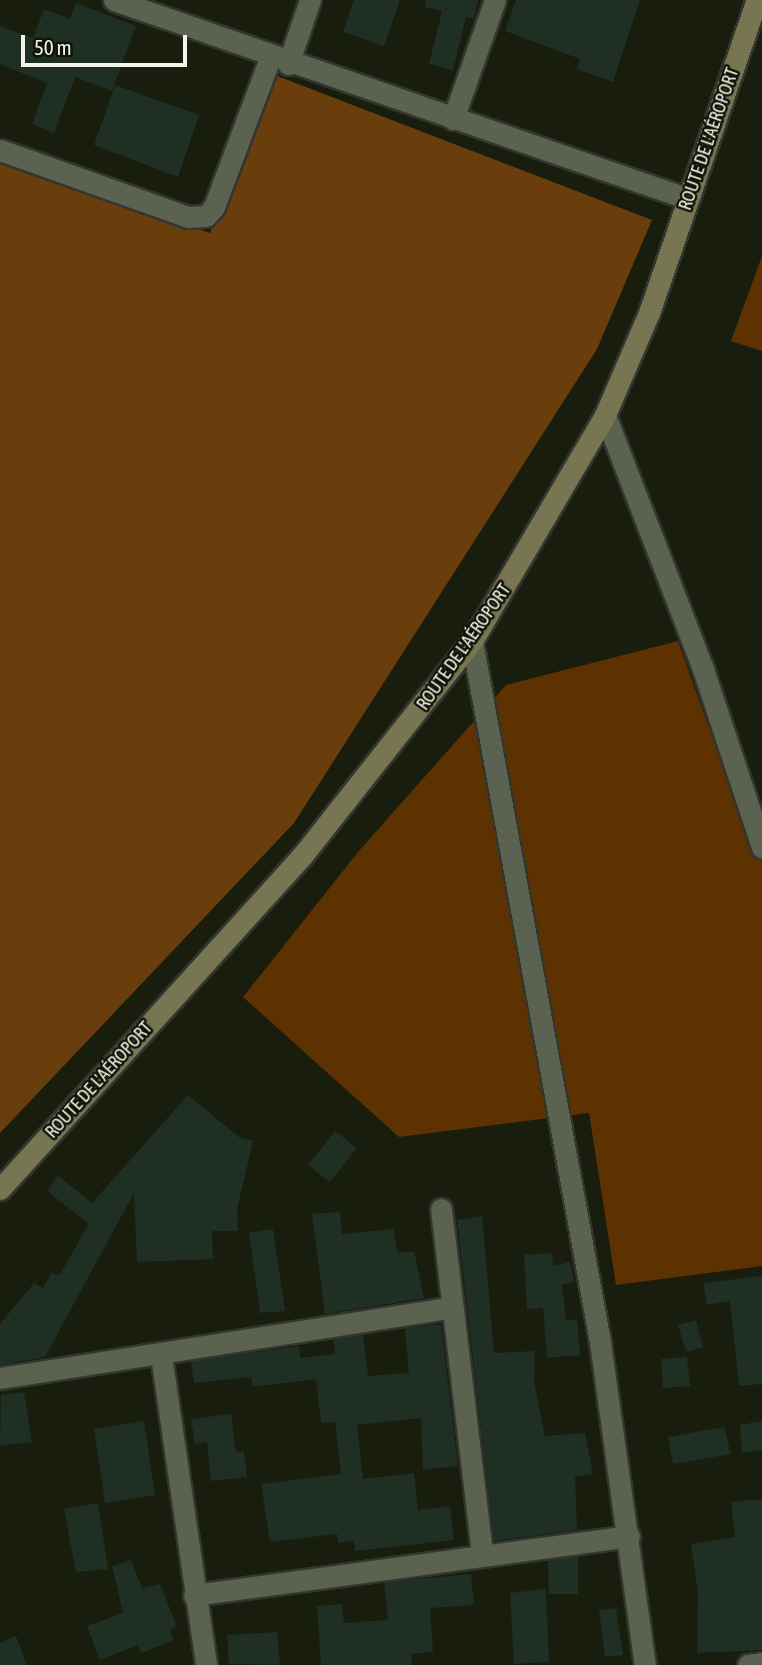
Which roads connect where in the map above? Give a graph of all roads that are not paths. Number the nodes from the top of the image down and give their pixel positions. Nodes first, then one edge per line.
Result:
1 (114, 0) edge
2 (310, 0) edge
3 (495, 0) edge
4 (757, 0) edge
5 (279, 61) junction
6 (453, 119) junction
7 (0, 150) edge
8 (689, 199) junction
9 (605, 415) junction
10 (472, 641) junction
11 (762, 847) edge
12 (0, 1189) edge
13 (441, 1209) dead end
14 (452, 1307) junction
15 (161, 1355) junction
16 (0, 1378) edge
17 (629, 1536) junction
18 (482, 1554) junction
19 (194, 1595) junction
20 (762, 1663) edge
21 (206, 1665) edge
22 (643, 1665) edge
23 (748, 1665) edge

1 - 5 street
2 - 5 street
3 - 6 street
4 - 8 main road, ROUTE DE L'AÉROPORT
5 - 6 street
5 - 7 street
6 - 8 street
8 - 9 main road, ROUTE DE L'AÉROPORT
9 - 10 main road, ROUTE DE L'AÉROPORT
9 - 11 street
10 - 12 main road, ROUTE DE L'AÉROPORT
10 - 17 street
13 - 14 street
14 - 15 street
14 - 18 street
15 - 16 street
15 - 19 street
17 - 18 street
17 - 22 street
18 - 19 street
19 - 21 street
20 - 23 street

